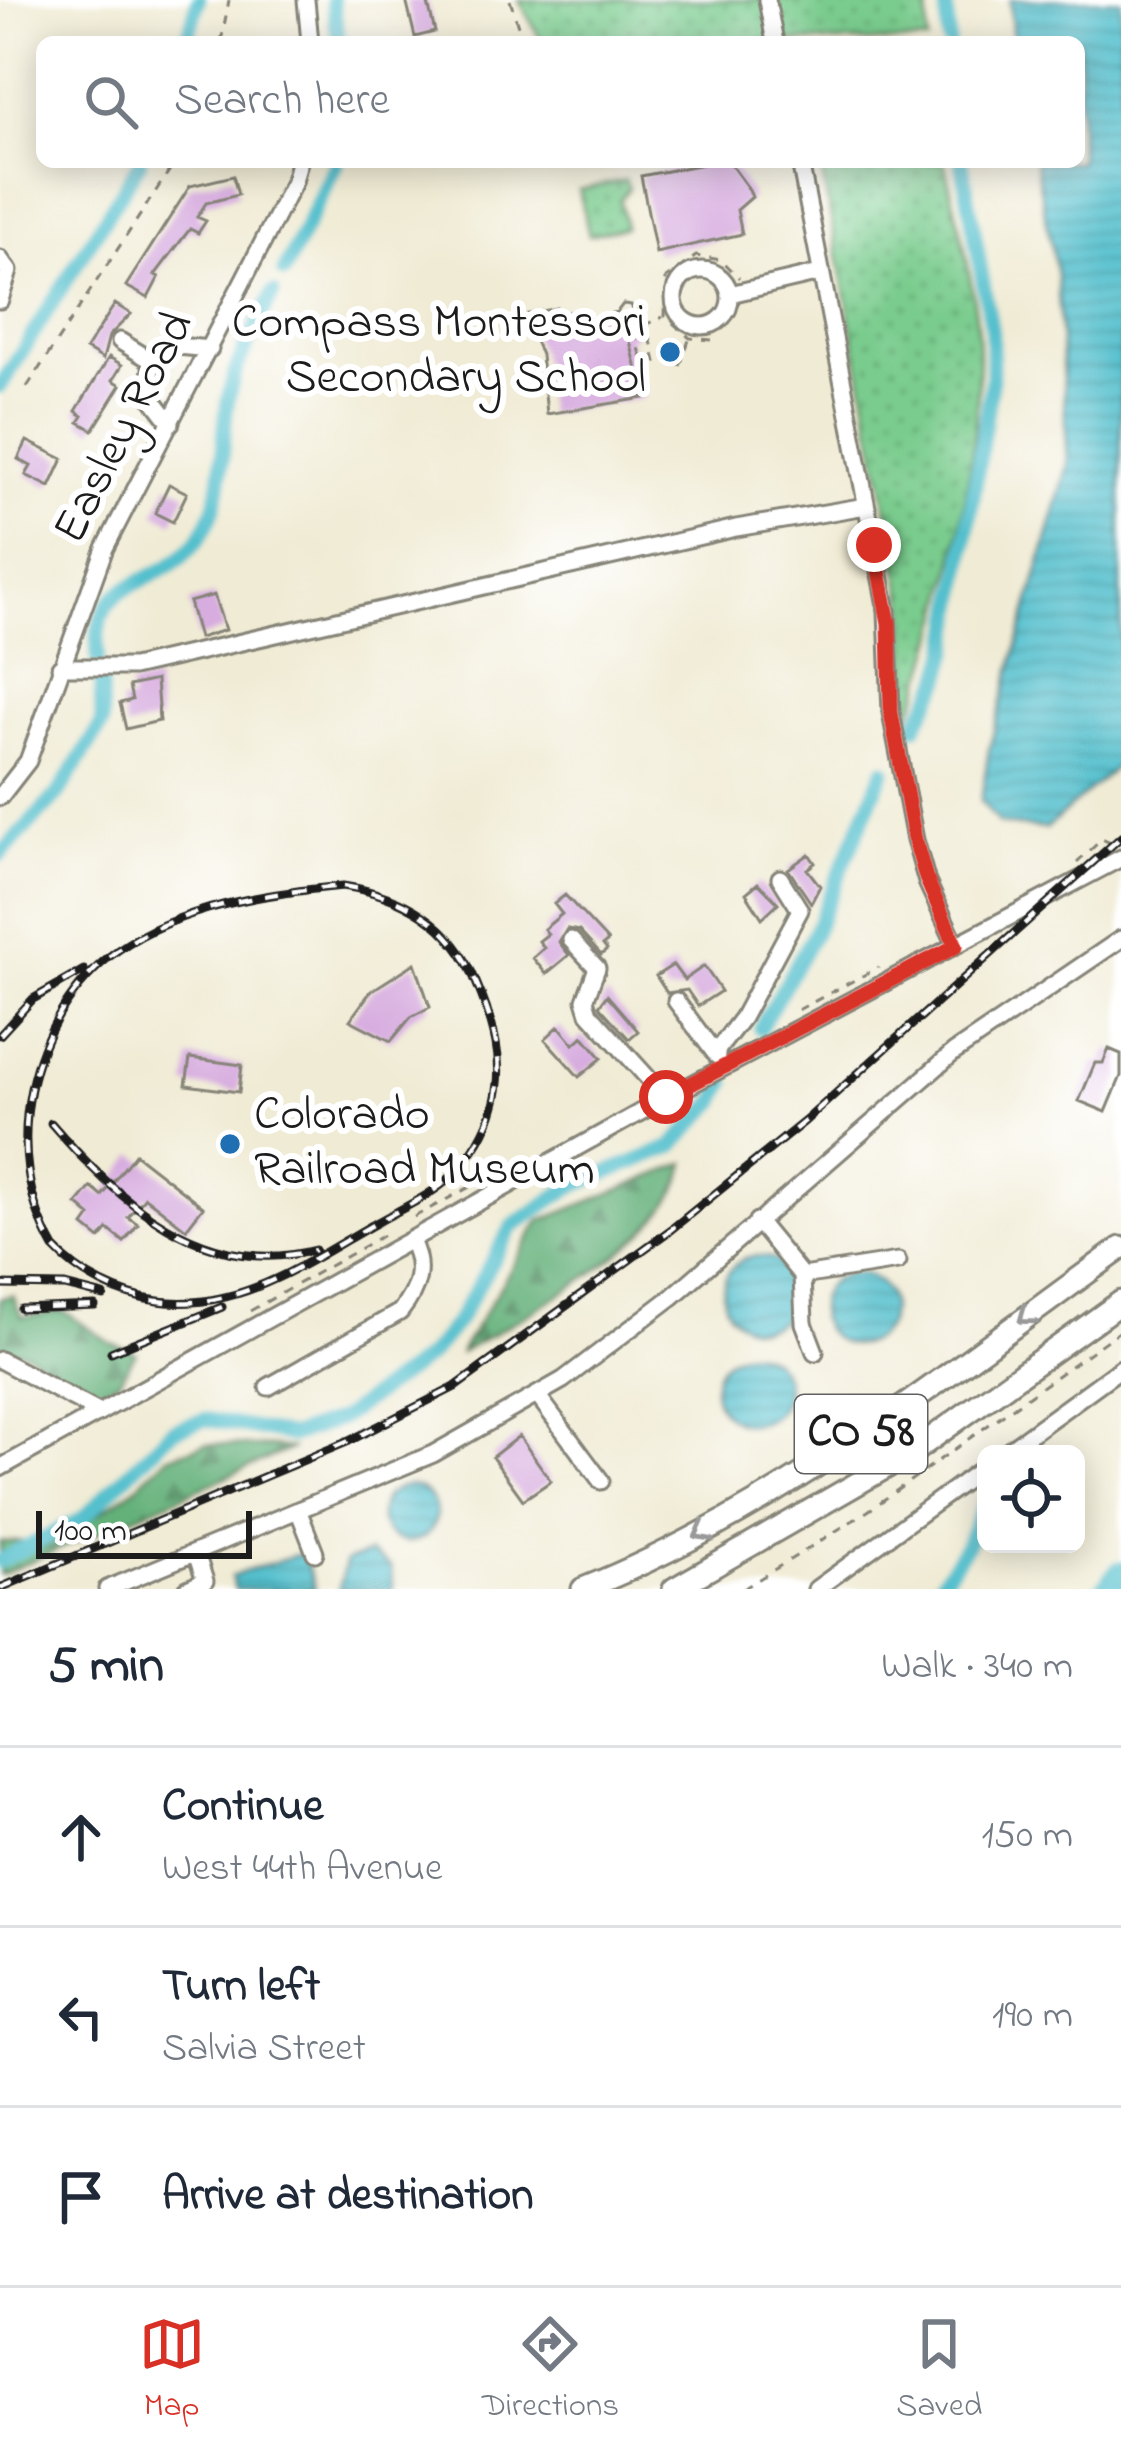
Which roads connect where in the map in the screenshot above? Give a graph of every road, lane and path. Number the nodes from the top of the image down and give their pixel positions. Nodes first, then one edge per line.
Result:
1 (229, 0) edge
2 (306, 0) edge
3 (510, 0) edge
4 (767, 0) edge
5 (222, 36) edge
6 (309, 36) edge
7 (521, 36) edge
8 (775, 36) edge
9 (171, 168) edge
10 (297, 168) edge
11 (801, 168) edge
12 (0, 260) edge
13 (820, 274) junction
14 (730, 294) dead end
15 (0, 300) edge
16 (665, 316) dead end
17 (649, 329) junction
18 (690, 338) dead end
19 (120, 341) dead end
20 (209, 349) junction
21 (152, 362) junction
22 (680, 366) dead end
23 (27, 387) dead end
24 (171, 423) junction
25 (866, 506) junction
26 (60, 668) junction
27 (0, 797) edge
28 (1121, 858) edge
29 (780, 878) dead end
30 (1121, 939) edge
31 (571, 940) dead end
32 (956, 946) junction
33 (881, 966) dead end
34 (869, 971) dead end
35 (676, 1001) dead end
36 (723, 1062) junction
37 (666, 1097) junction
38 (757, 1221) junction
39 (411, 1241) junction
40 (1121, 1248) edge
41 (898, 1262) dead end
42 (802, 1276) junction
43 (1121, 1302) edge
44 (1121, 1330) edge
45 (815, 1352) dead end
46 (0, 1360) edge
47 (1121, 1368) edge
48 (268, 1387) dead end
49 (538, 1396) junction
50 (100, 1414) junction
51 (1015, 1445) edge
52 (0, 1468) edge
53 (977, 1473) edge
54 (602, 1481) dead end
55 (299, 1512) junction
56 (196, 1553) junction
57 (315, 1553) dead end
58 (130, 1585) edge
59 (107, 1589) edge
60 (187, 1589) edge
61 (583, 1589) edge
62 (674, 1589) edge
63 (742, 1589) edge
64 (816, 1589) edge

1 - 5 path
2 - 6 street
3 - 7 path
4 - 8 street
9 - 23 path
10 - 20 street, Easley Road
11 - 13 street
12 - 15 street
13 - 14 street
13 - 25 street
16 - 17 path
17 - 17 path
18 - 22 path
19 - 21 street
20 - 21 street
20 - 24 street, Easley Road
21 - 24 street
24 - 26 street, Easley Road
25 - 26 street
25 - 32 street
26 - 27 street, Easley Road
28 - 32 street
29 - 36 street
30 - 38 street
31 - 37 street
32 - 36 street
33 - 34 path
35 - 36 street
36 - 37 street
37 - 39 street
38 - 42 street
38 - 49 street
39 - 48 street
39 - 50 street
40 -> 61 highway, CO 58
41 - 42 street
42 - 45 street
43 - 62 highway, CO 58
44 - 63 path
46 - 50 street
47 - 51 street
49 - 54 street
49 - 55 street
50 - 52 street
53 - 64 street
55 - 56 street
55 - 57 street
56 - 58 street
56 - 60 street
58 - 59 street

